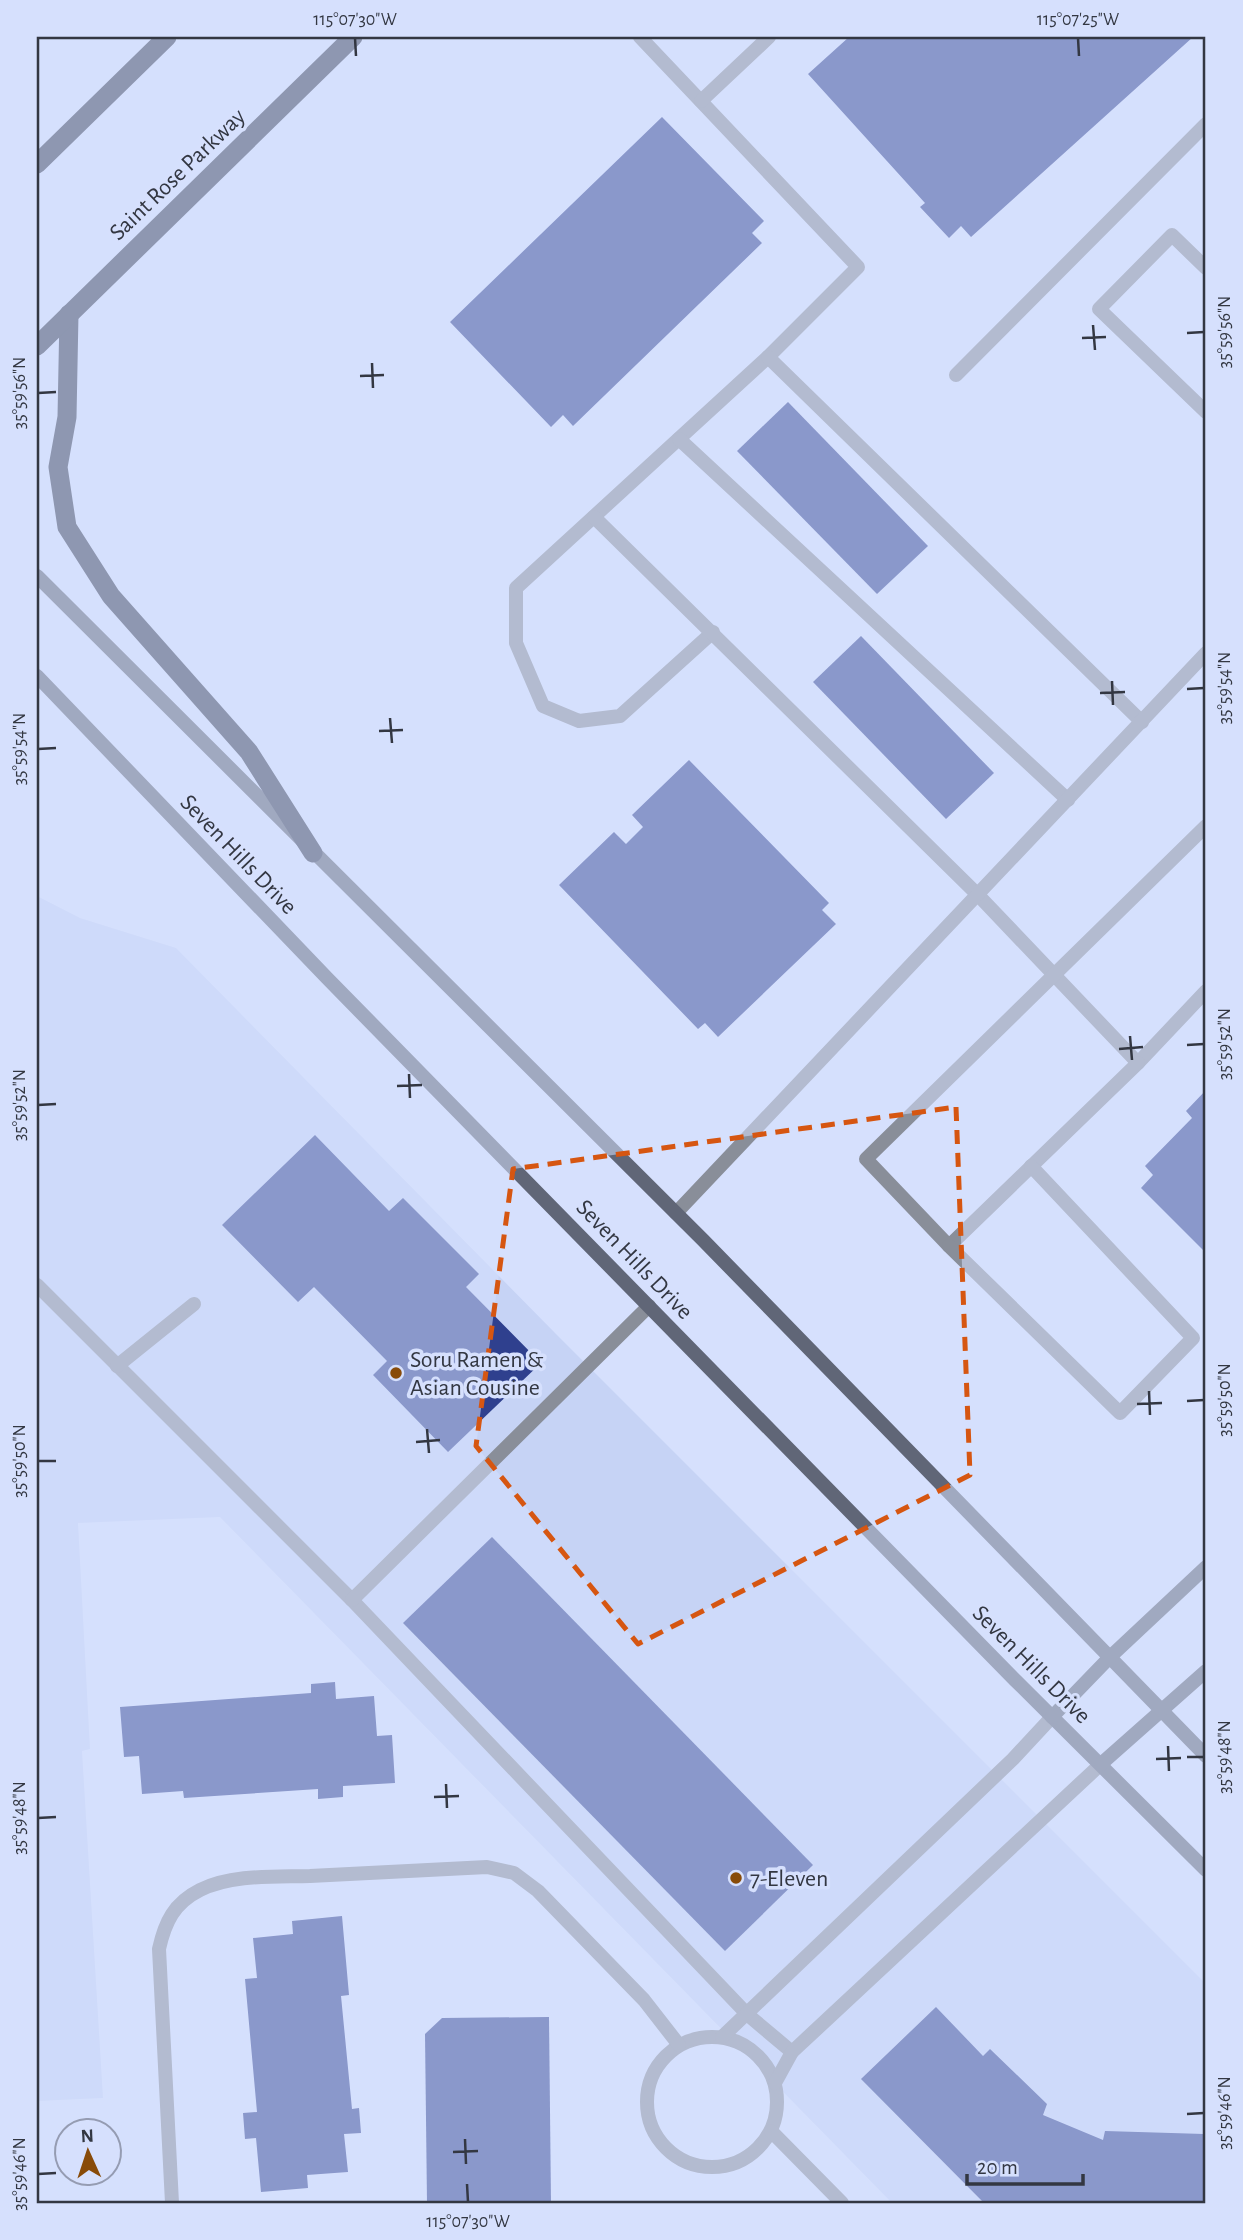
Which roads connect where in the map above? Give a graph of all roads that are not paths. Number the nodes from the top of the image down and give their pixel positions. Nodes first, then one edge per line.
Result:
1 (167, 37) edge
2 (353, 37) edge
3 (640, 37) edge
4 (769, 37) edge
5 (701, 101) junction
6 (1206, 124) edge
7 (37, 164) edge
8 (1206, 268) edge
9 (69, 314) junction
10 (37, 346) edge
11 (768, 357) junction
12 (956, 375) dead end
13 (1206, 412) edge
14 (679, 439) junction
15 (594, 517) junction
16 (37, 576) edge
17 (713, 632) junction
18 (1206, 653) edge
19 (37, 676) edge
20 (1142, 722) junction
21 (1068, 800) junction
22 (1206, 826) edge
23 (313, 853) junction
24 (978, 895) junction
25 (1054, 975) junction
26 (1206, 991) edge
27 (1138, 1063) junction
28 (1031, 1166) junction
29 (676, 1213) junction
30 (949, 1246) junction
31 (37, 1286) edge
32 (194, 1304) dead end
33 (649, 1306) junction
34 (117, 1366) junction
35 (1206, 1567) edge
36 (352, 1600) junction
37 (1110, 1657) junction
38 (1206, 1671) edge
39 (1162, 1712) junction
40 (1052, 1717) junction
41 (1206, 1756) edge
42 (1101, 1764) junction
43 (1206, 1870) edge
44 (748, 2015) junction
45 (722, 2037) junction
46 (679, 2045) junction
47 (793, 2052) junction
48 (775, 2083) junction
49 (771, 2131) junction
50 (172, 2203) edge
51 (842, 2203) edge

1 - 7 highway
2 - 9 highway, Saint Rose Parkway
3 - 5 lane
4 - 5 lane
5 - 11 lane
6 - 12 lane
8 - 13 lane
9 - 10 highway, Saint Rose Parkway
9 - 23 highway
11 - 14 lane
11 - 20 lane
14 - 15 lane
14 - 21 lane
15 - 17 lane
15 - 17 lane
16 - 23 main road
17 - 24 lane
18 - 20 lane
19 - 33 main road, Seven Hills Drive
20 - 21 lane
21 - 24 lane
22 - 25 lane
23 - 29 main road
24 - 25 lane
24 - 29 lane
25 - 27 lane
25 - 30 lane
26 - 27 lane
27 - 28 lane
28 - 30 lane
28 - 30 lane
29 - 37 main road
31 - 34 lane
32 - 34 lane
33 - 36 lane
33 - 40 main road, Seven Hills Drive
34 - 36 lane
35 - 37 main road
36 - 44 lane
37 - 39 main road
37 - 40 main road
38 - 39 main road
39 - 41 main road
39 - 42 main road
40 - 42 main road, Seven Hills Drive
40 - 44 lane
42 - 43 main road, Seven Hills Drive
42 - 47 lane
44 - 45 lane
44 - 47 lane
45 - 46 lane
45 - 48 lane
46 - 49 lane
46 - 50 lane
47 - 48 lane
48 - 49 lane
49 - 51 lane

